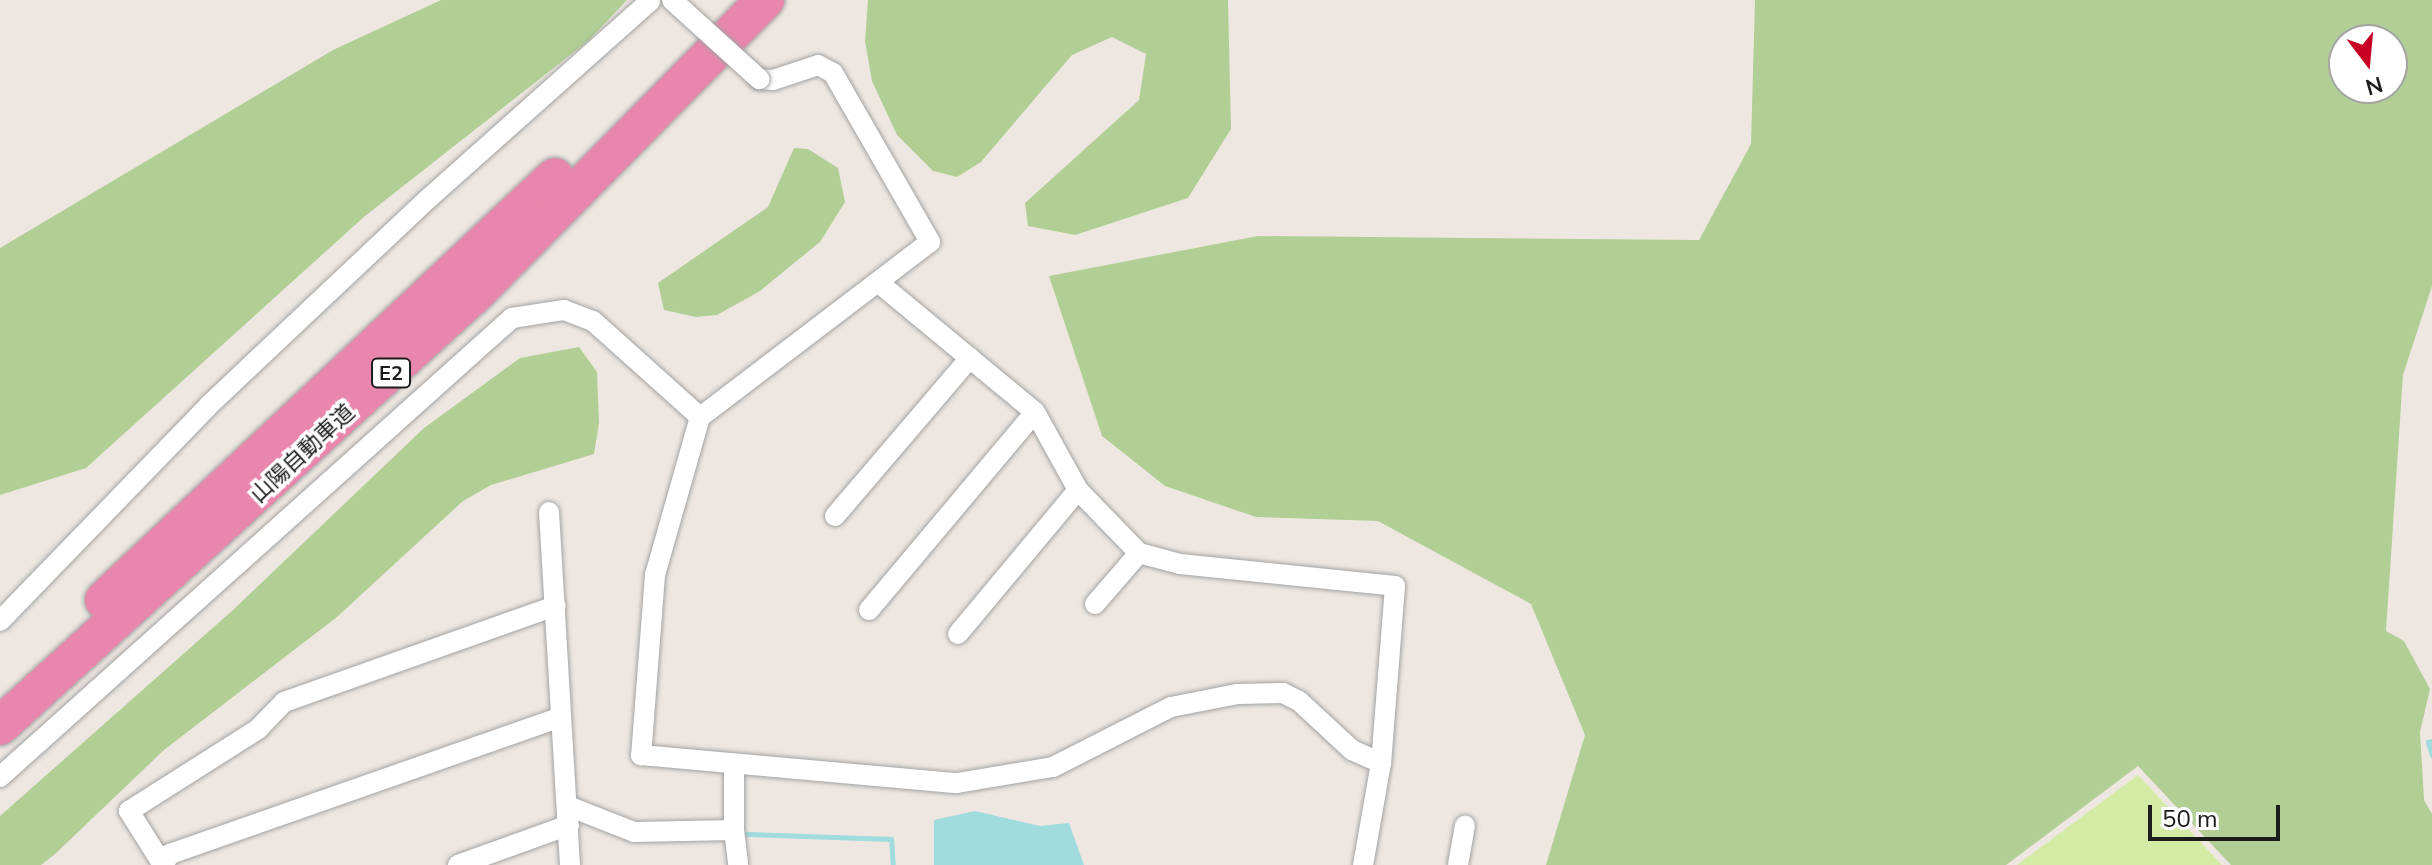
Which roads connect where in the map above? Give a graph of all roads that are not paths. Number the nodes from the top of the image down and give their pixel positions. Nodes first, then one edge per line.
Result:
1 (651, 0) edge
2 (672, 0) edge
3 (729, 0) edge
4 (765, 0) edge
5 (879, 283) junction
6 (970, 358) junction
7 (1035, 412) junction
8 (700, 417) junction
9 (1078, 490) junction
10 (549, 512) dead end
11 (835, 516) dead end
12 (1139, 553) junction
13 (1095, 604) dead end
14 (555, 606) junction
15 (869, 610) dead end
16 (0, 621) edge
17 (958, 634) dead end
18 (0, 692) edge
19 (561, 717) junction
20 (0, 726) edge
21 (1381, 763) junction
22 (734, 766) junction
23 (0, 777) edge
24 (568, 816) junction
25 (1465, 826) dead end
26 (734, 830) junction
27 (163, 865) edge
28 (458, 865) edge
29 (570, 865) edge
30 (738, 865) edge
31 (1363, 865) edge
32 (1458, 865) edge

1 - 16 street
2 - 5 street, bridge
3 - 18 highway, 山陽自動車道 / E2
4 - 20 highway, 山陽自動車道 / E2
5 - 6 street
5 - 8 street
6 - 7 street
6 - 11 street
7 - 9 street
7 - 15 street
8 - 22 street
8 - 23 street
9 - 12 street
9 - 17 street
10 - 14 street
12 - 13 street
12 - 21 street
14 - 19 street
14 - 27 street
19 - 24 street
19 - 27 street
21 - 22 street
21 - 31 street
22 - 26 street
24 - 26 street
24 - 28 street
24 - 29 street
25 - 32 street
26 - 30 street

